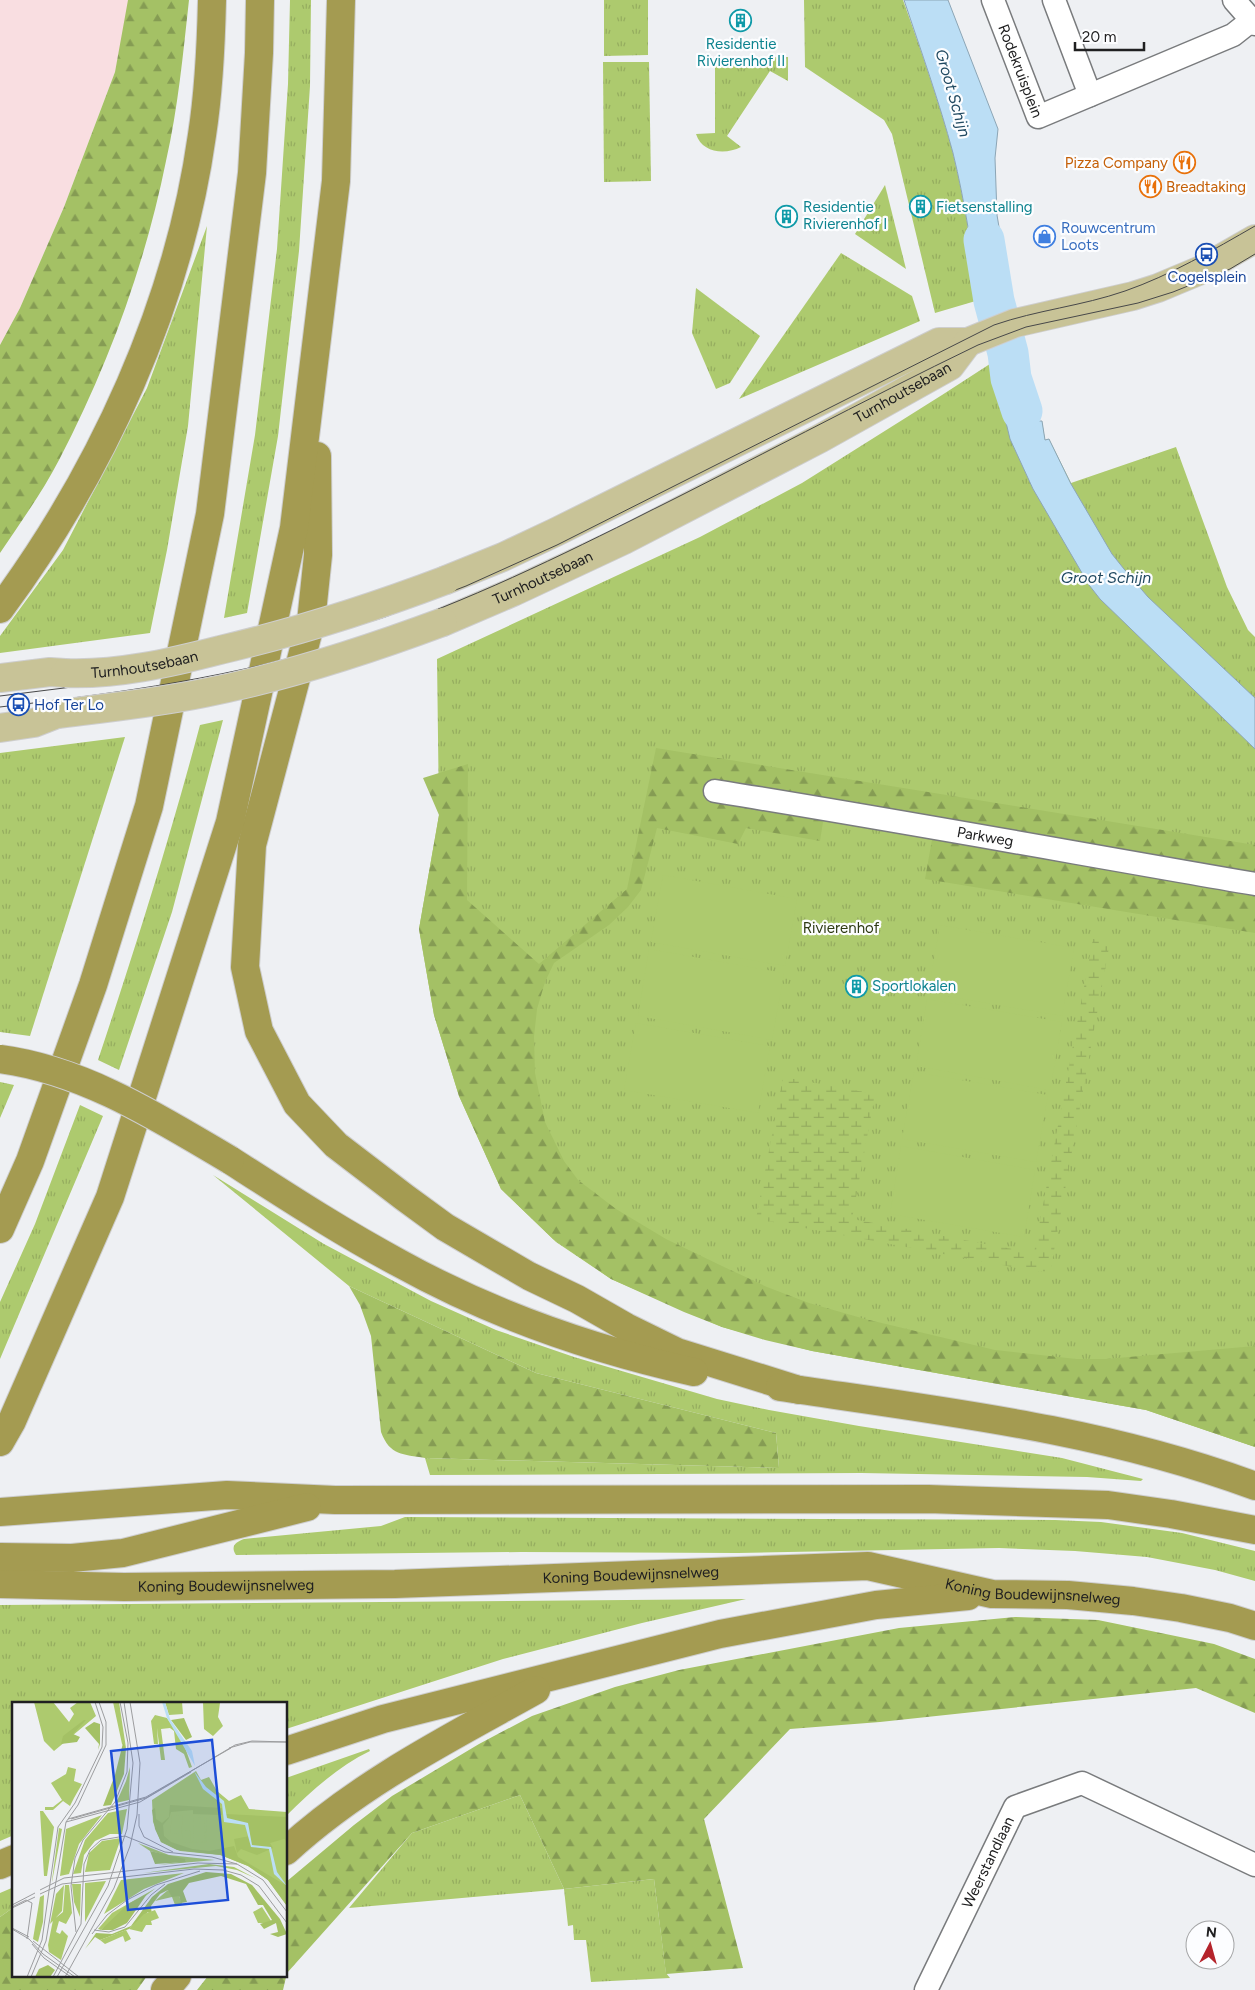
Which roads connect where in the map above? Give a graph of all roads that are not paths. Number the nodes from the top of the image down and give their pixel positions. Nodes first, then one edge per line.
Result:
1 (212, 0) edge
2 (260, 0) edge
3 (341, 0) edge
4 (992, 0) edge
5 (1054, 0) edge
6 (1234, 0) edge
7 (1253, 22) edge
8 (1090, 95) junction
9 (1255, 239) edge
10 (977, 338) junction
11 (316, 345) junction
12 (0, 610) edge
13 (0, 678) edge
14 (0, 728) edge
15 (715, 791) dead end
16 (1255, 884) edge
17 (0, 1059) edge
18 (0, 1229) edge
19 (798, 1390) junction
20 (0, 1442) edge
21 (1255, 1486) edge
22 (335, 1500) junction
23 (0, 1512) edge
24 (1255, 1530) edge
25 (0, 1557) edge
26 (0, 1584) edge
27 (992, 1594) junction
28 (1255, 1626) edge
29 (570, 1671) junction
30 (288, 1750) edge
31 (288, 1849) edge
32 (12, 1860) edge
33 (0, 1865) edge
34 (1255, 1865) edge
35 (175, 1978) edge
36 (165, 1990) edge
37 (926, 1990) edge

1 - 12 highway
2 - 18 highway
3 - 11 highway
4 - 8 street, Rodekruisplein
5 - 8 street
6 - 7 street
7 - 8 street, Rodekruisplein
9 - 10 main road
10 - 13 main road, Turnhoutsebaan, bridge
10 - 14 main road, Turnhoutsebaan, bridge
11 - 19 highway
11 - 20 highway
15 - 16 street, Parkweg
17 - 19 highway, bridge
19 - 21 highway
22 - 23 highway
22 - 24 highway
22 - 25 highway
26 - 27 highway, Koning Boudewijnsnelweg
27 - 28 highway, Koning Boudewijnsnelweg
27 - 29 highway
29 - 30 highway
29 - 31 highway
32 - 33 highway
34 - 37 street, Weerstandlaan
35 - 36 highway

